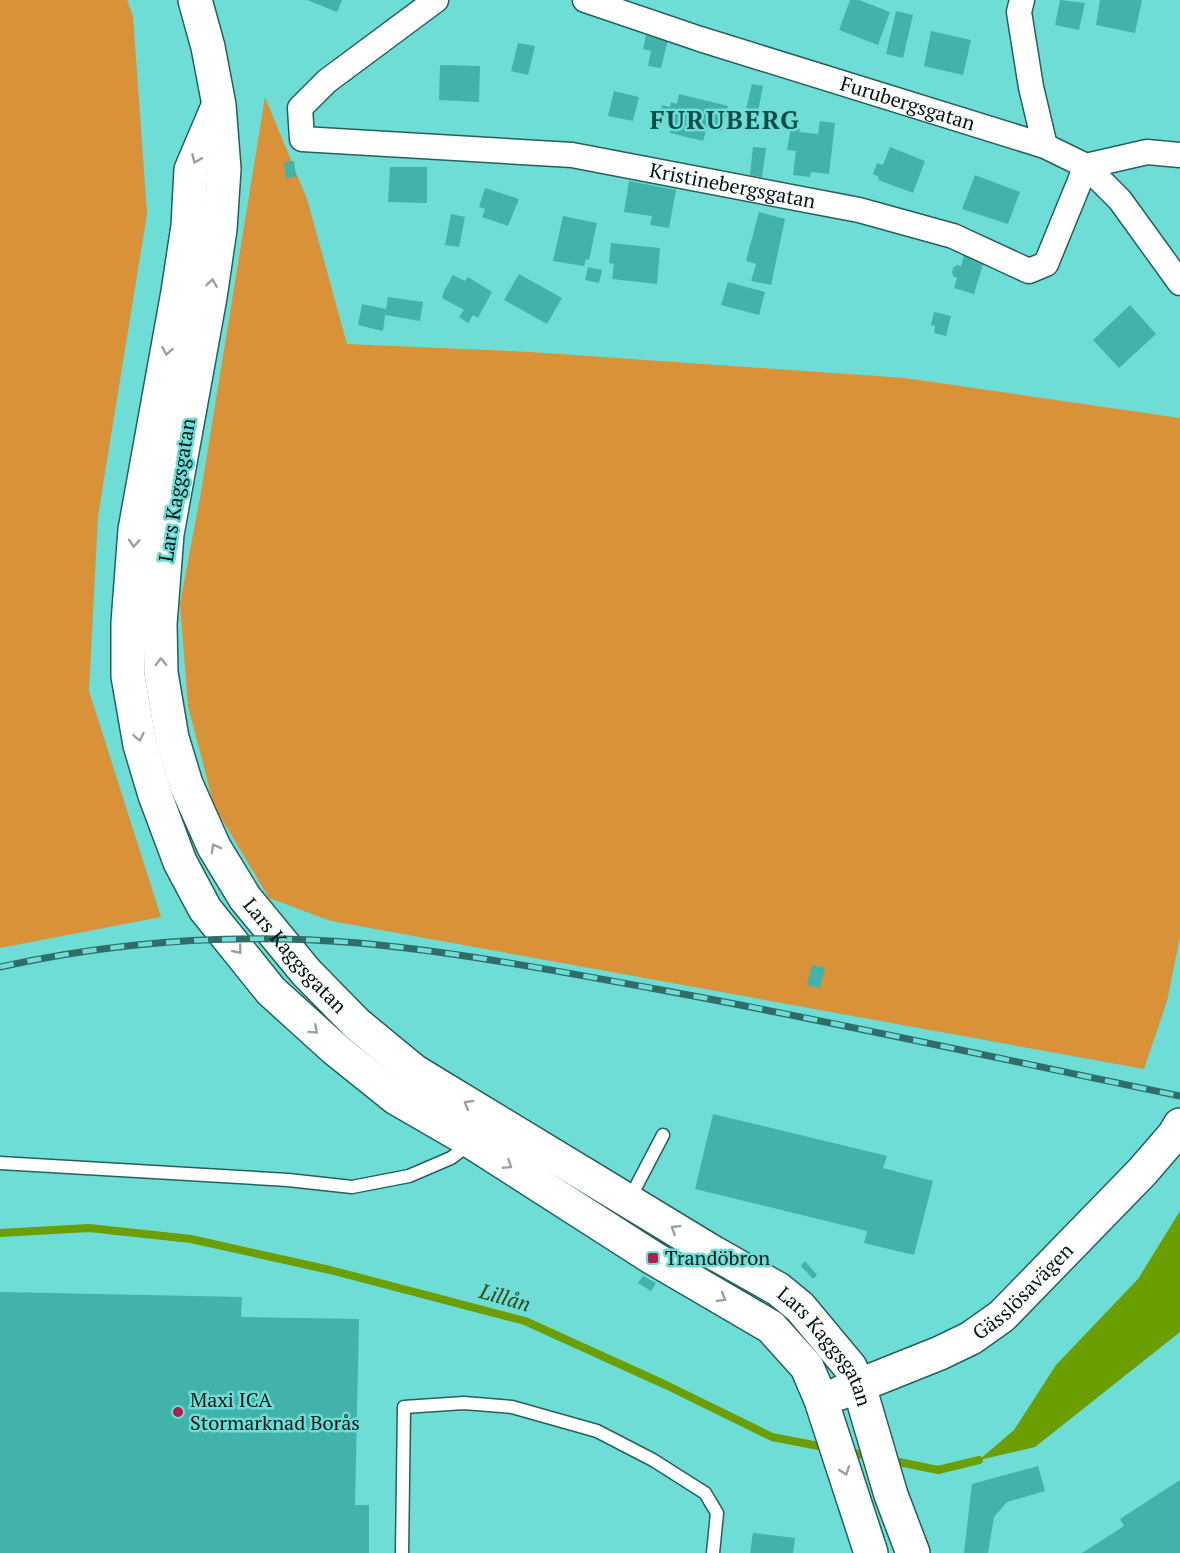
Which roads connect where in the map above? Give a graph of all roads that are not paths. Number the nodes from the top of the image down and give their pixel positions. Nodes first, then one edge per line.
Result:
1 (195, 0) edge
2 (436, 0) edge
3 (585, 0) edge
4 (1022, 0) edge
5 (219, 105) junction
6 (1045, 146) junction
7 (1180, 155) edge
8 (1086, 166) junction
9 (1180, 283) edge
10 (1180, 1125) edge
11 (663, 1135) dead end
12 (472, 1142) junction
13 (0, 1163) edge
14 (628, 1201) junction
15 (859, 1386) junction
16 (826, 1414) junction
17 (402, 1553) edge
18 (713, 1553) edge
19 (871, 1553) edge
20 (914, 1553) edge

1 - 5 street, Lars Kaggsgatan
2 - 8 street, Kristinebergsgatan
3 - 6 street, Furubergsgatan
4 - 6 street
5 -> 12 street, Lars Kaggsgatan
14 -> 5 street, Lars Kaggsgatan
6 - 8 street, Furubergsgatan
7 - 8 street
8 - 9 street, Furubergsgatan
10 - 15 street, Gässlösavägen
11 - 14 lane
12 - 13 lane
12 -> 16 street, Lars Kaggsgatan
15 -> 14 street, Lars Kaggsgatan
15 - 16 street, Gässlösavägen
15 - 20 street, Lars Kaggsgatan
16 -> 19 street
17 - 18 lane

